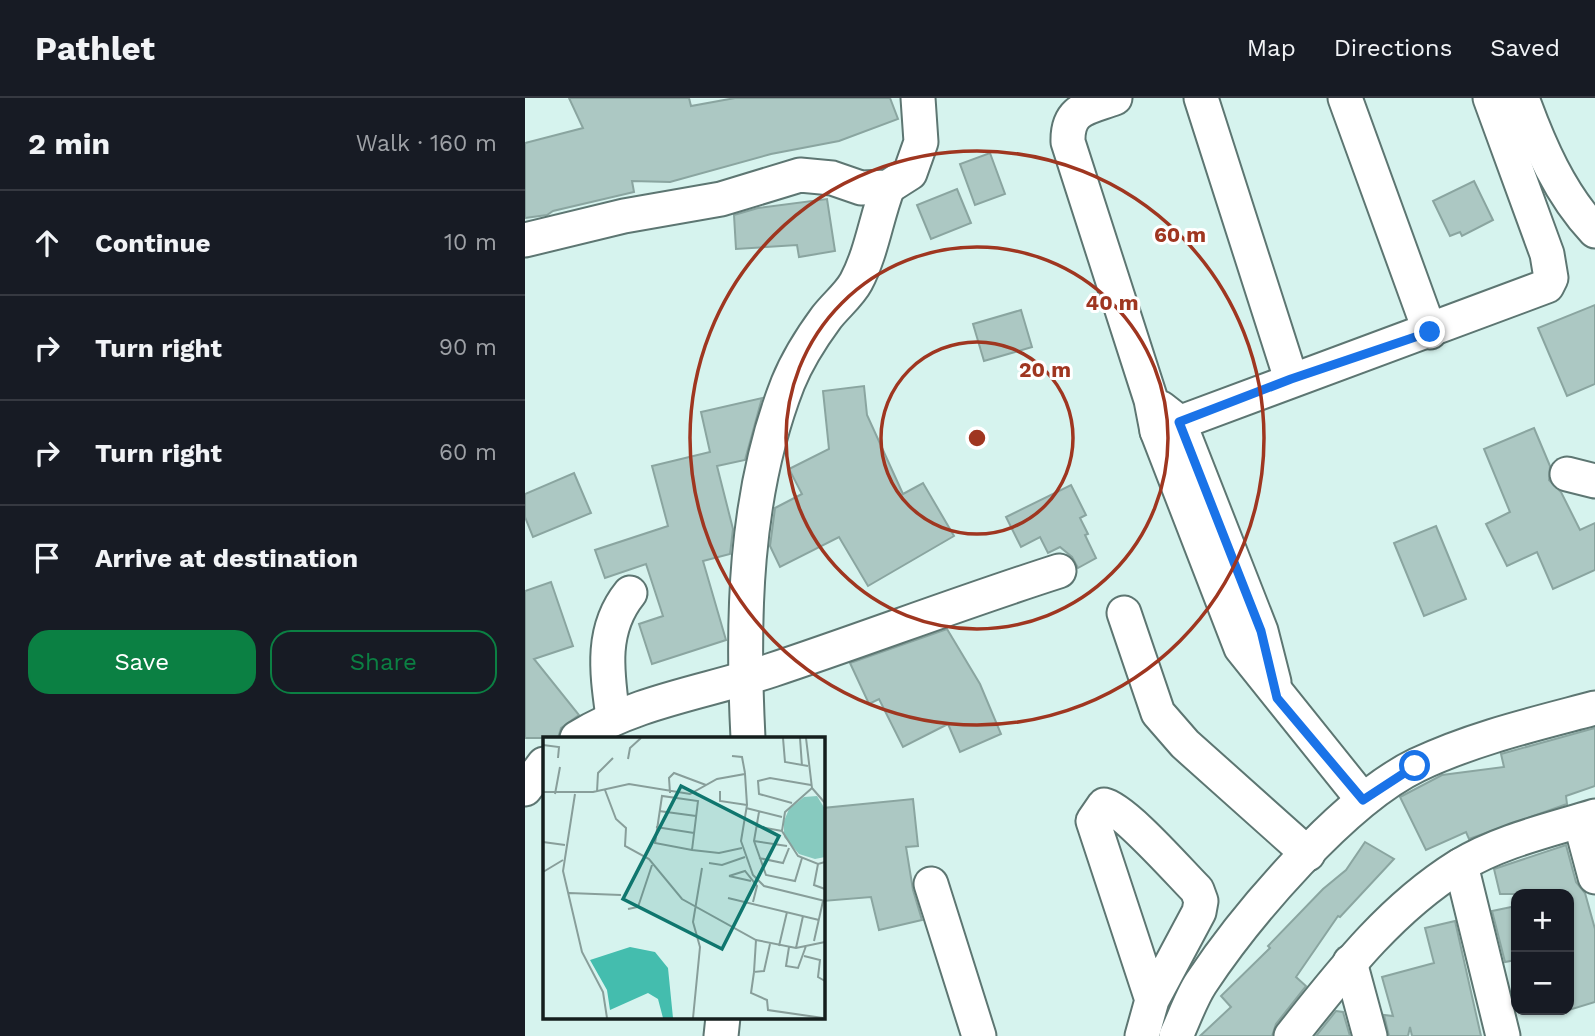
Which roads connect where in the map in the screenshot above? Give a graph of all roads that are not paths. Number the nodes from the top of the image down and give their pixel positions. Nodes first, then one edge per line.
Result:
1 (918, 98) edge
2 (1115, 98) edge
3 (1201, 98) edge
4 (1345, 98) edge
5 (1490, 98) edge
6 (1522, 98) edge
7 (888, 187) junction
8 (1595, 231) edge
9 (525, 240) edge
10 (1430, 332) junction
11 (1291, 379) junction
12 (1162, 418) junction
13 (1059, 571) dead end
14 (630, 593) dead end
15 (1124, 612) dead end
16 (746, 677) junction
17 (1595, 708) edge
18 (613, 717) junction
19 (579, 737) edge
20 (748, 737) edge
21 (543, 765) edge
22 (525, 789) edge
23 (1363, 800) junction
24 (1587, 818) edge
25 (1308, 854) junction
26 (1461, 865) junction
27 (1595, 877) edge
28 (930, 884) dead end
29 (1173, 962) junction
30 (1350, 962) junction
31 (1200, 984) junction
32 (1152, 1000) junction
33 (723, 1018) edge
34 (721, 1036) edge
35 (979, 1036) edge
36 (1142, 1036) edge
37 (1176, 1036) edge
38 (1291, 1036) edge
39 (1370, 1036) edge
40 (1503, 1036) edge

1 - 7 street
2 - 12 street
3 - 11 street
4 - 10 street
5 - 10 street
6 - 8 street
7 - 9 street
7 - 16 street
10 - 11 street
11 - 12 street
12 - 23 street
13 - 16 street
14 - 18 street
15 - 25 street
16 - 18 street
16 - 20 street
17 - 23 street
18 - 19 street
21 - 22 street
23 - 25 street
24 - 26 street
24 - 27 street
25 - 31 street
26 - 30 street
26 - 40 street
28 - 35 street
29 - 31 street
29 - 32 street
29 - 32 street
30 - 38 street
30 - 39 street
31 - 37 street
32 - 36 street
33 - 34 street

